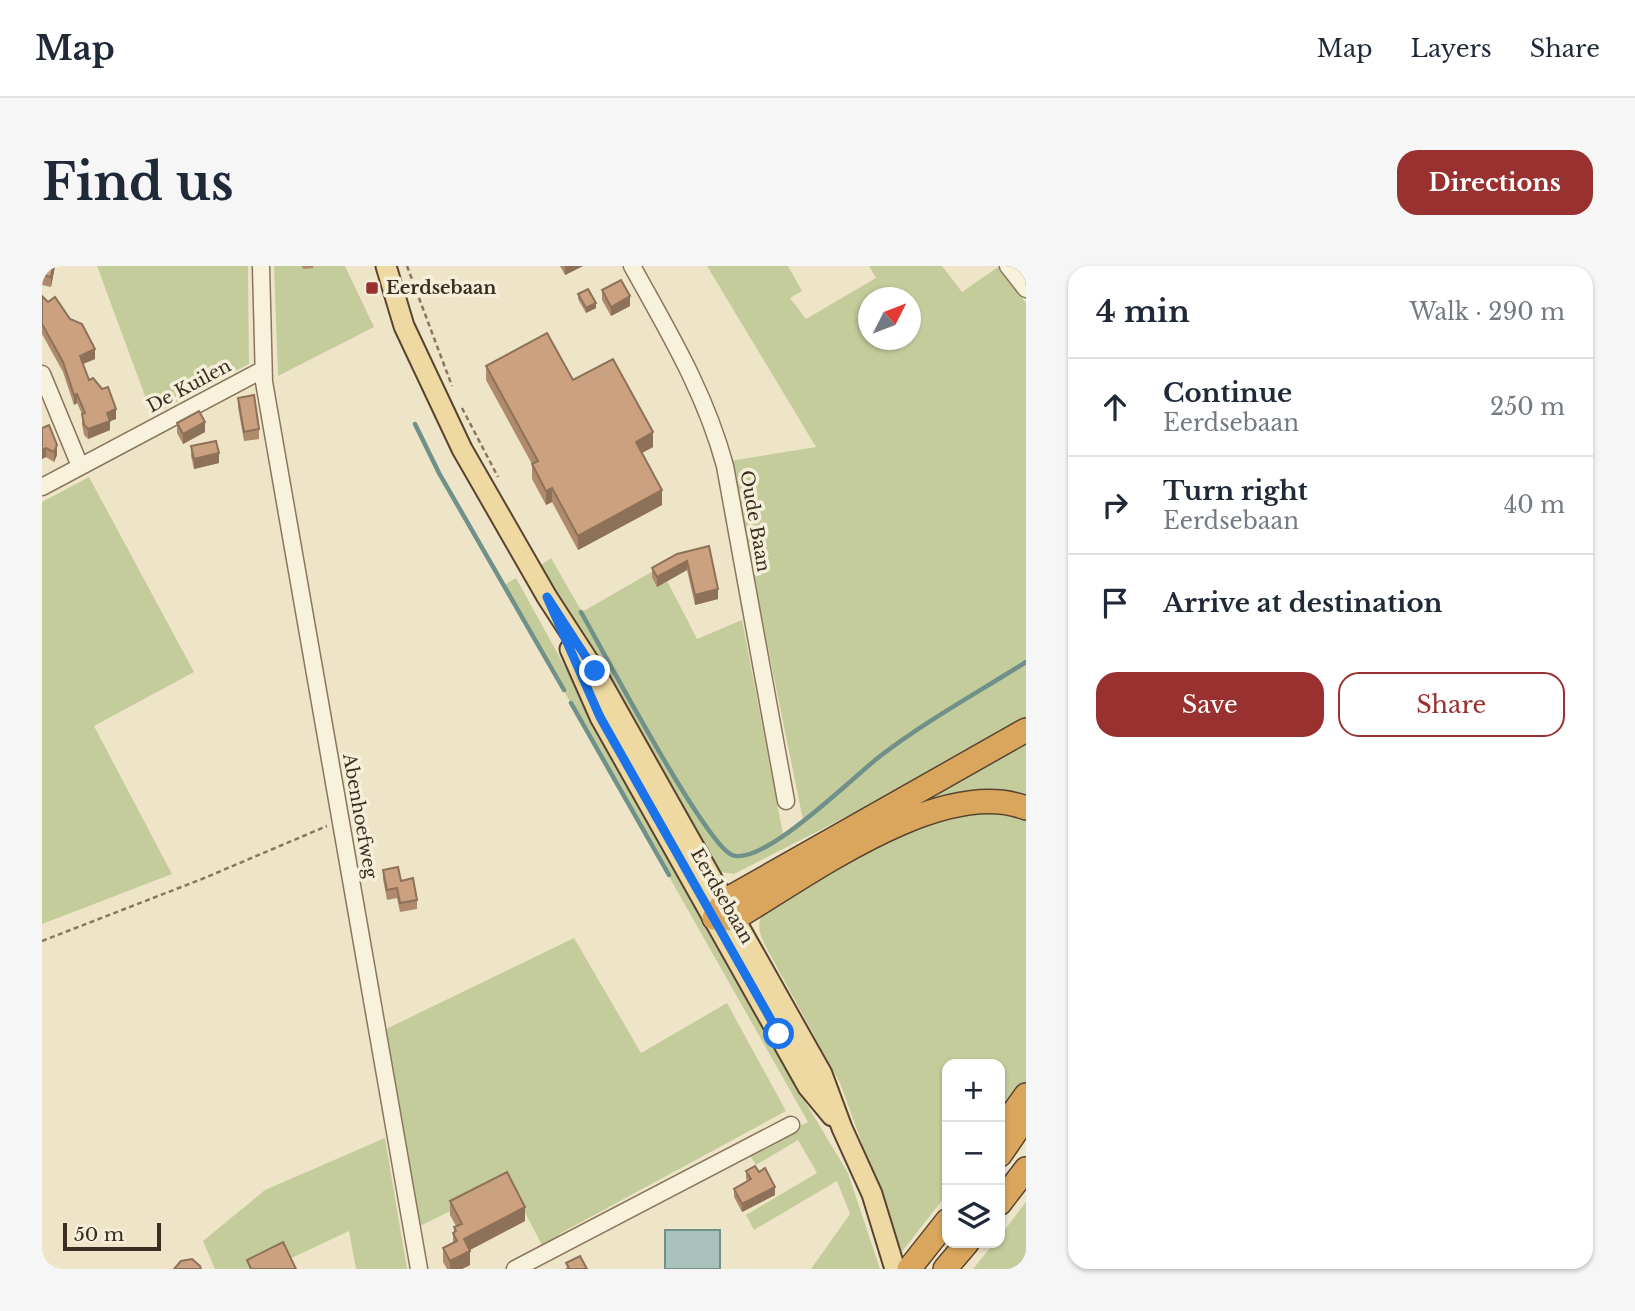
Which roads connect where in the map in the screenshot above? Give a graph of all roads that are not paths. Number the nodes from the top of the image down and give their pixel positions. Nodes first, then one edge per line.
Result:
1 (261, 266) edge
2 (377, 266) edge
3 (632, 266) edge
4 (1008, 266) edge
5 (387, 274) edge
6 (1026, 289) edge
7 (262, 370) junction
8 (42, 374) edge
9 (80, 466) junction
10 (42, 486) edge
11 (1026, 730) edge
12 (786, 801) dead end
13 (1026, 808) edge
14 (724, 913) junction
15 (1026, 1096) edge
16 (1026, 1117) edge
17 (1005, 1124) edge
18 (791, 1125) dead end
19 (1005, 1147) edge
20 (1026, 1169) edge
21 (1005, 1196) edge
22 (942, 1226) edge
23 (963, 1248) edge
24 (915, 1262) edge
25 (947, 1268) edge
26 (419, 1269) edge
27 (515, 1269) edge
28 (895, 1269) edge

1 - 7 street
2 - 5 main road, Eerdsebaan
3 - 12 street, Oude Baan
4 - 6 street
5 - 14 main road, Eerdsebaan
7 - 9 street, De Kuilen
7 - 26 street, Abenhoefweg
8 - 9 street
9 - 10 street, De Kuilen
11 - 14 highway
13 - 14 highway
14 - 28 main road, Eerdsebaan
15 - 17 highway
16 - 19 highway
18 - 27 street
20 - 21 highway
22 - 24 highway
23 - 25 highway

